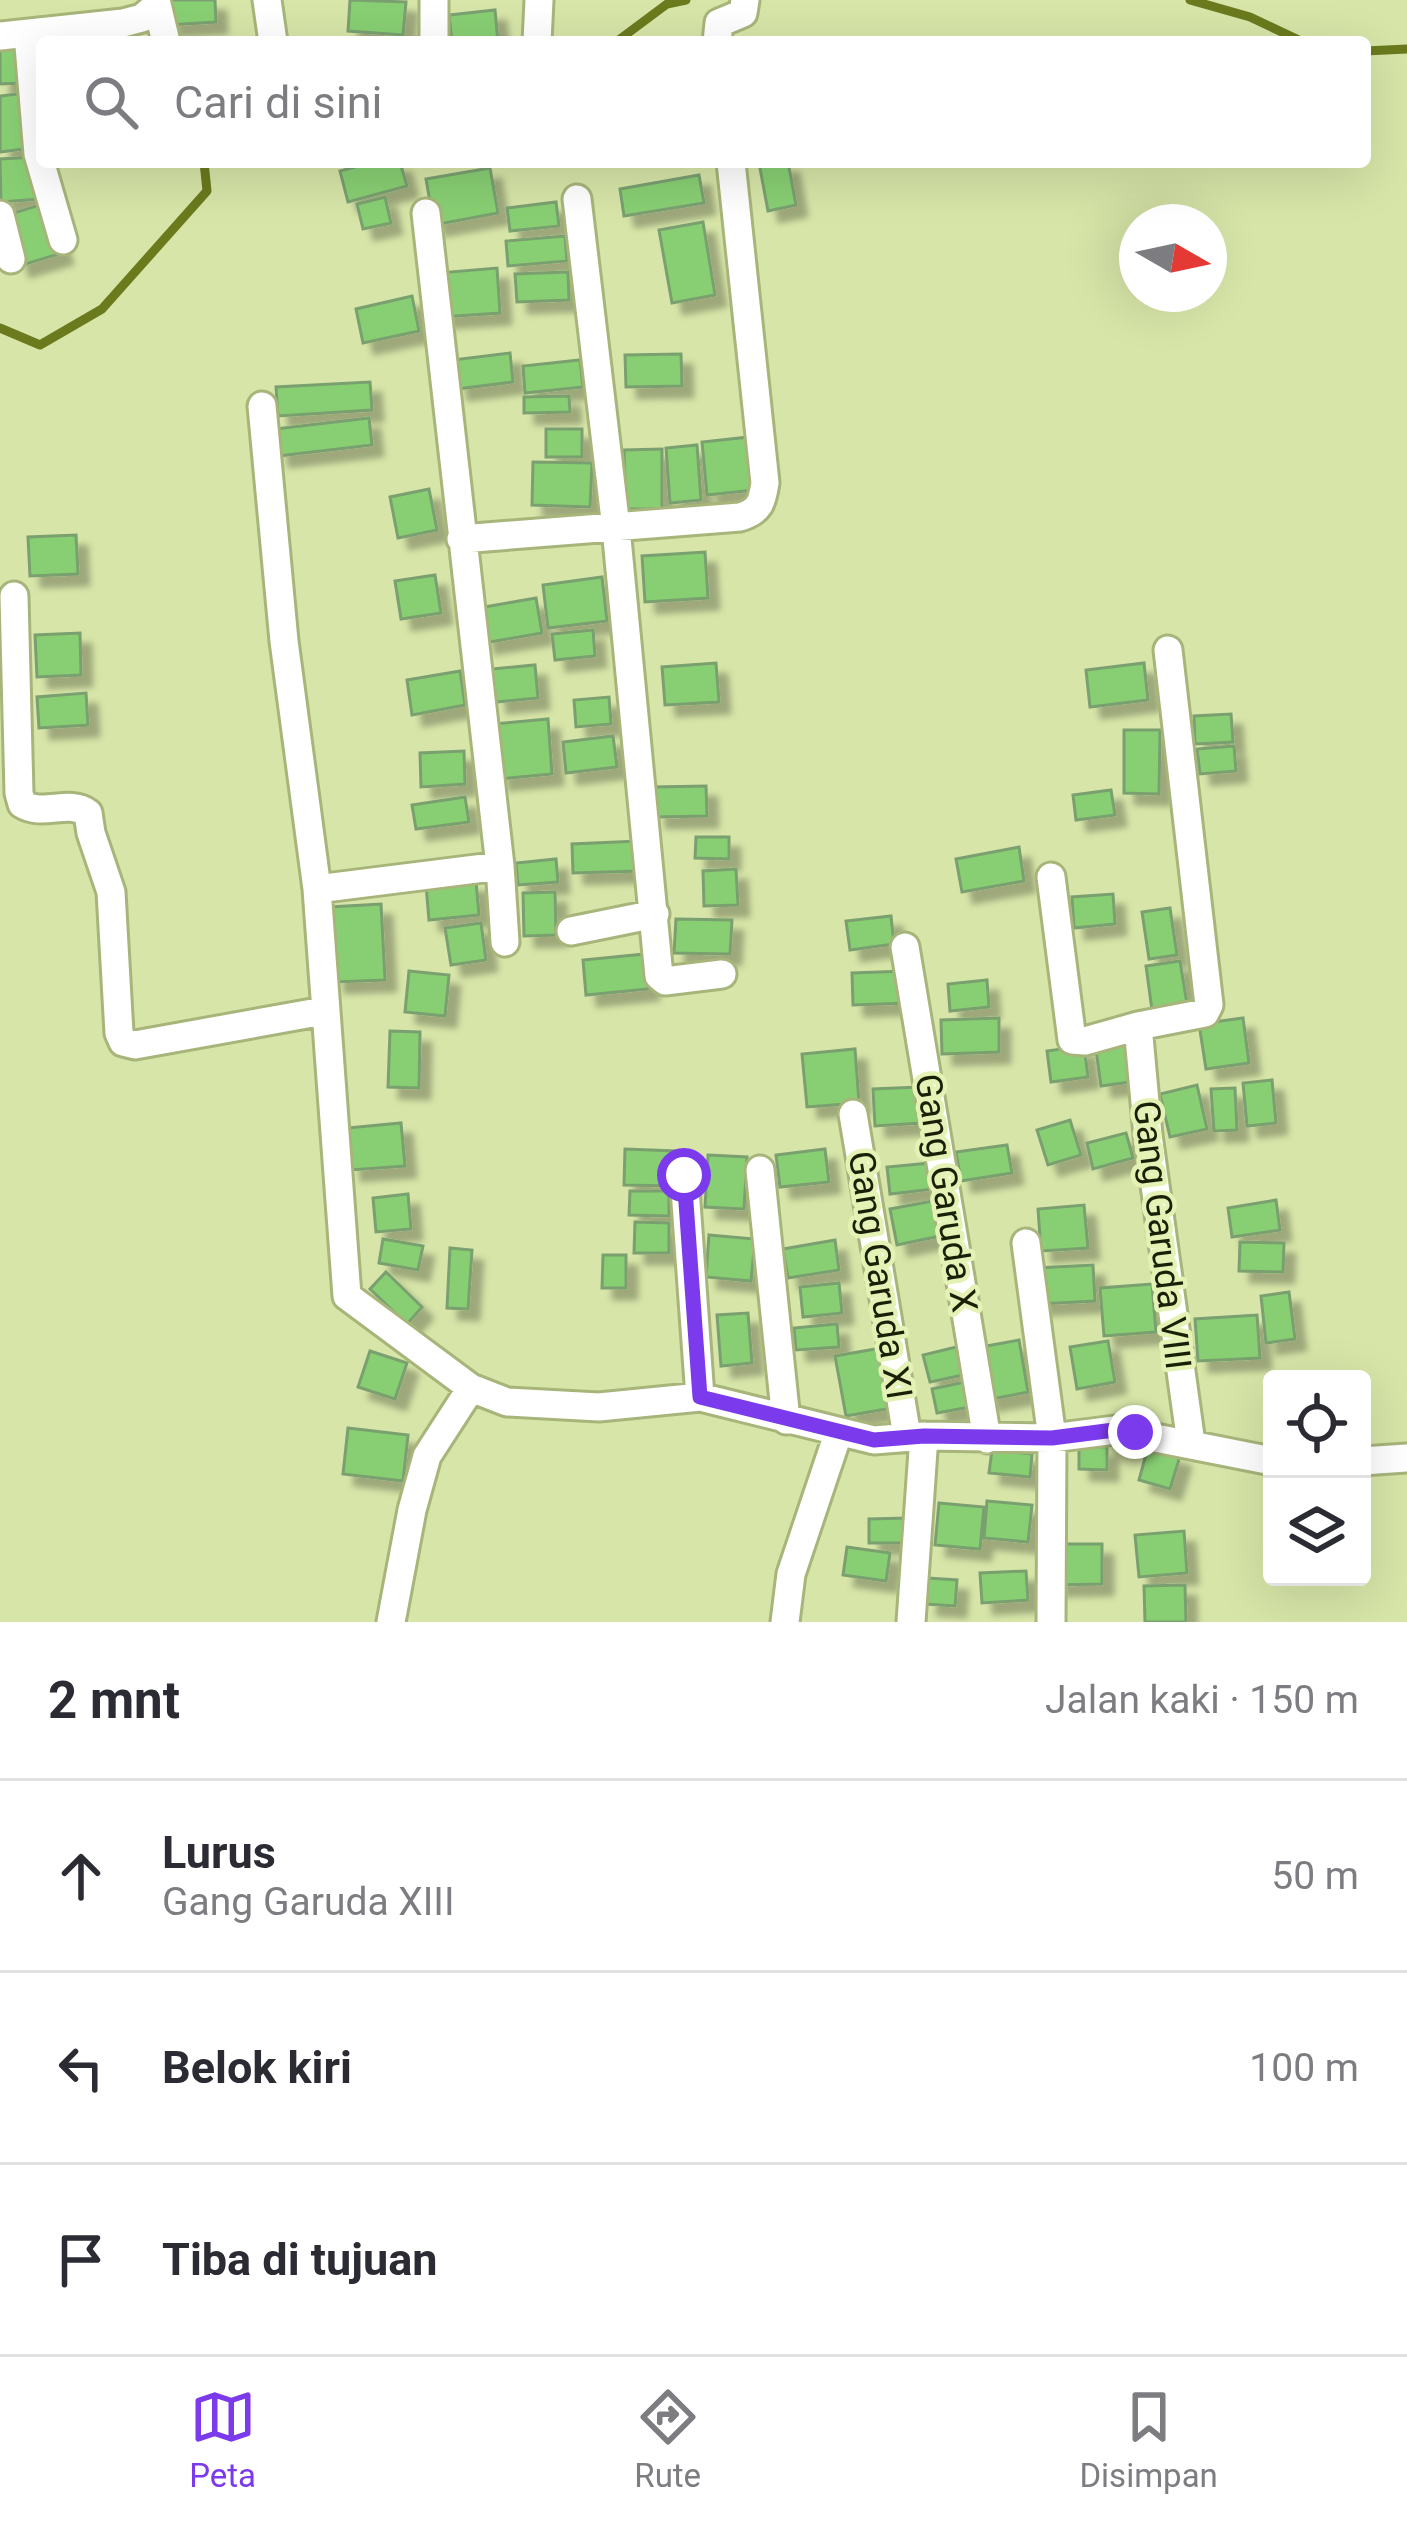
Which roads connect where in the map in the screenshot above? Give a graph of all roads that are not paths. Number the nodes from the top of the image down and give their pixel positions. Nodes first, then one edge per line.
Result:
1 (267, 0) edge
2 (434, 0) edge
3 (539, 0) edge
4 (745, 1) edge
5 (155, 3) edge
6 (14, 35) edge
7 (165, 36) edge
8 (272, 36) edge
9 (434, 36) edge
10 (537, 36) edge
11 (718, 36) edge
12 (36, 144) edge
13 (42, 168) edge
14 (732, 168) edge
15 (577, 199) dead end
16 (426, 213) dead end
17 (0, 215) edge
18 (63, 240) dead end
19 (11, 259) dead end
20 (262, 406) dead end
21 (616, 528) junction
22 (460, 539) junction
23 (14, 596) dead end
24 (1168, 650) dead end
25 (500, 866) junction
26 (1051, 877) dead end
27 (317, 889) junction
28 (655, 914) junction
29 (571, 931) dead end
30 (505, 942) dead end
31 (904, 947) dead end
32 (722, 974) dead end
33 (323, 1007) junction
34 (1138, 1026) junction
35 (853, 1114) dead end
36 (760, 1170) dead end
37 (684, 1175) dead end
38 (1026, 1243) dead end
39 (471, 1388) junction
40 (700, 1397) junction
41 (786, 1420) junction
42 (838, 1434) junction
43 (915, 1436) junction
44 (1052, 1438) junction
45 (987, 1439) junction
46 (1191, 1443) junction
47 (1407, 1458) edge
48 (1263, 1459) edge
49 (1371, 1460) edge
50 (391, 1622) edge
51 (785, 1622) edge
52 (911, 1622) edge
53 (1051, 1622) edge

1 - 8 street
2 - 9 street
3 - 10 street
4 - 11 street
5 - 6 street
5 - 7 street
6 - 12 street
13 - 18 street
14 - 21 street
15 - 21 street
16 - 22 street
17 - 19 street
20 - 27 street
21 - 22 street
21 - 28 street
22 - 25 street
23 - 33 street
24 - 34 street
25 - 27 street
25 - 30 street
26 - 34 street
27 - 33 street
28 - 29 street
28 - 32 street
31 - 45 street, Gang Garuda X
33 - 39 street
34 - 46 street, Gang Garuda VIII
35 - 43 street, Gang Garuda XI
36 - 41 street
37 - 40 street
38 - 44 street
39 - 40 street
39 - 50 street
40 - 41 street
41 - 42 street
42 - 43 street
42 - 51 street
43 - 45 street
43 - 52 street, Gang Garuda XI
44 - 45 street
44 - 46 street
44 - 53 street
46 - 48 street
47 - 49 street

